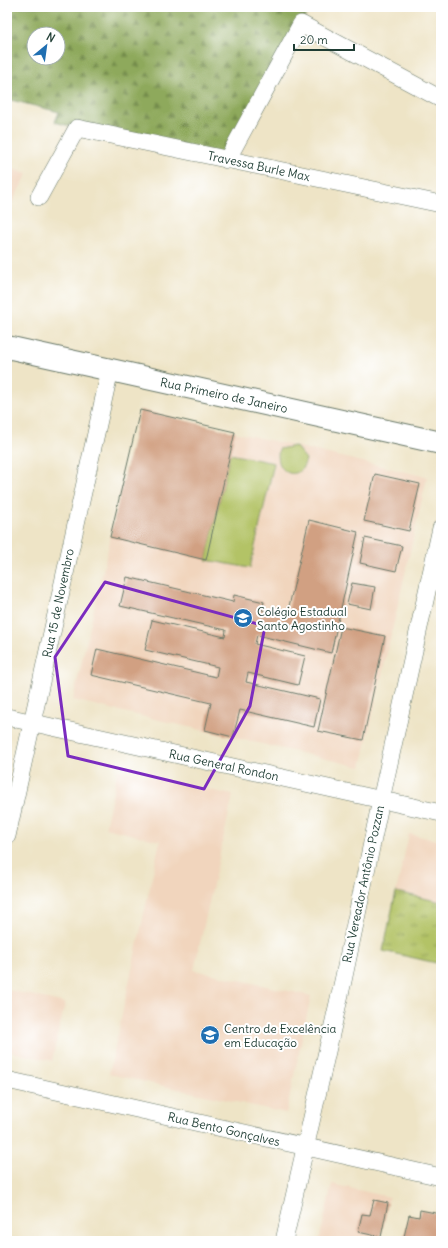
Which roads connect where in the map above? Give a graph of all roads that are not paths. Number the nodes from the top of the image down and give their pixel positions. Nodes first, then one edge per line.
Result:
1 (441, 100) edge
2 (227, 160) junction
3 (39, 197) dead end
4 (441, 204) edge
5 (7, 347) edge
6 (110, 370) junction
7 (441, 443) edge
8 (441, 528) edge
9 (7, 717) edge
10 (32, 723) junction
11 (381, 800) junction
12 (441, 813) edge
13 (7, 836) edge
14 (7, 1080) edge
15 (305, 1147) junction
16 (441, 1177) edge
17 (284, 1241) edge

1 - 2 street
2 - 3 street, Travessa Burle Max
2 - 4 street, Travessa Burle Max
5 - 6 street, Rua Primeiro de Janeiro
6 - 7 street, Rua Primeiro de Janeiro
6 - 10 street, Rua 15 de Novembro
8 - 11 street, Rua Vereador Antônio Pozzan
9 - 10 street, Rua General Rondon
10 - 11 street, Rua General Rondon
10 - 13 street, Rua 15 de Novembro
11 - 12 street, Rua General Rondon
11 - 15 street, Rua Vereador Antônio Pozzan
14 - 15 street, Rua Bento Gonçalves
15 - 16 street, Rua Bento Gonçalves
15 - 17 street, Rua Vereador Antônio Pozzan

